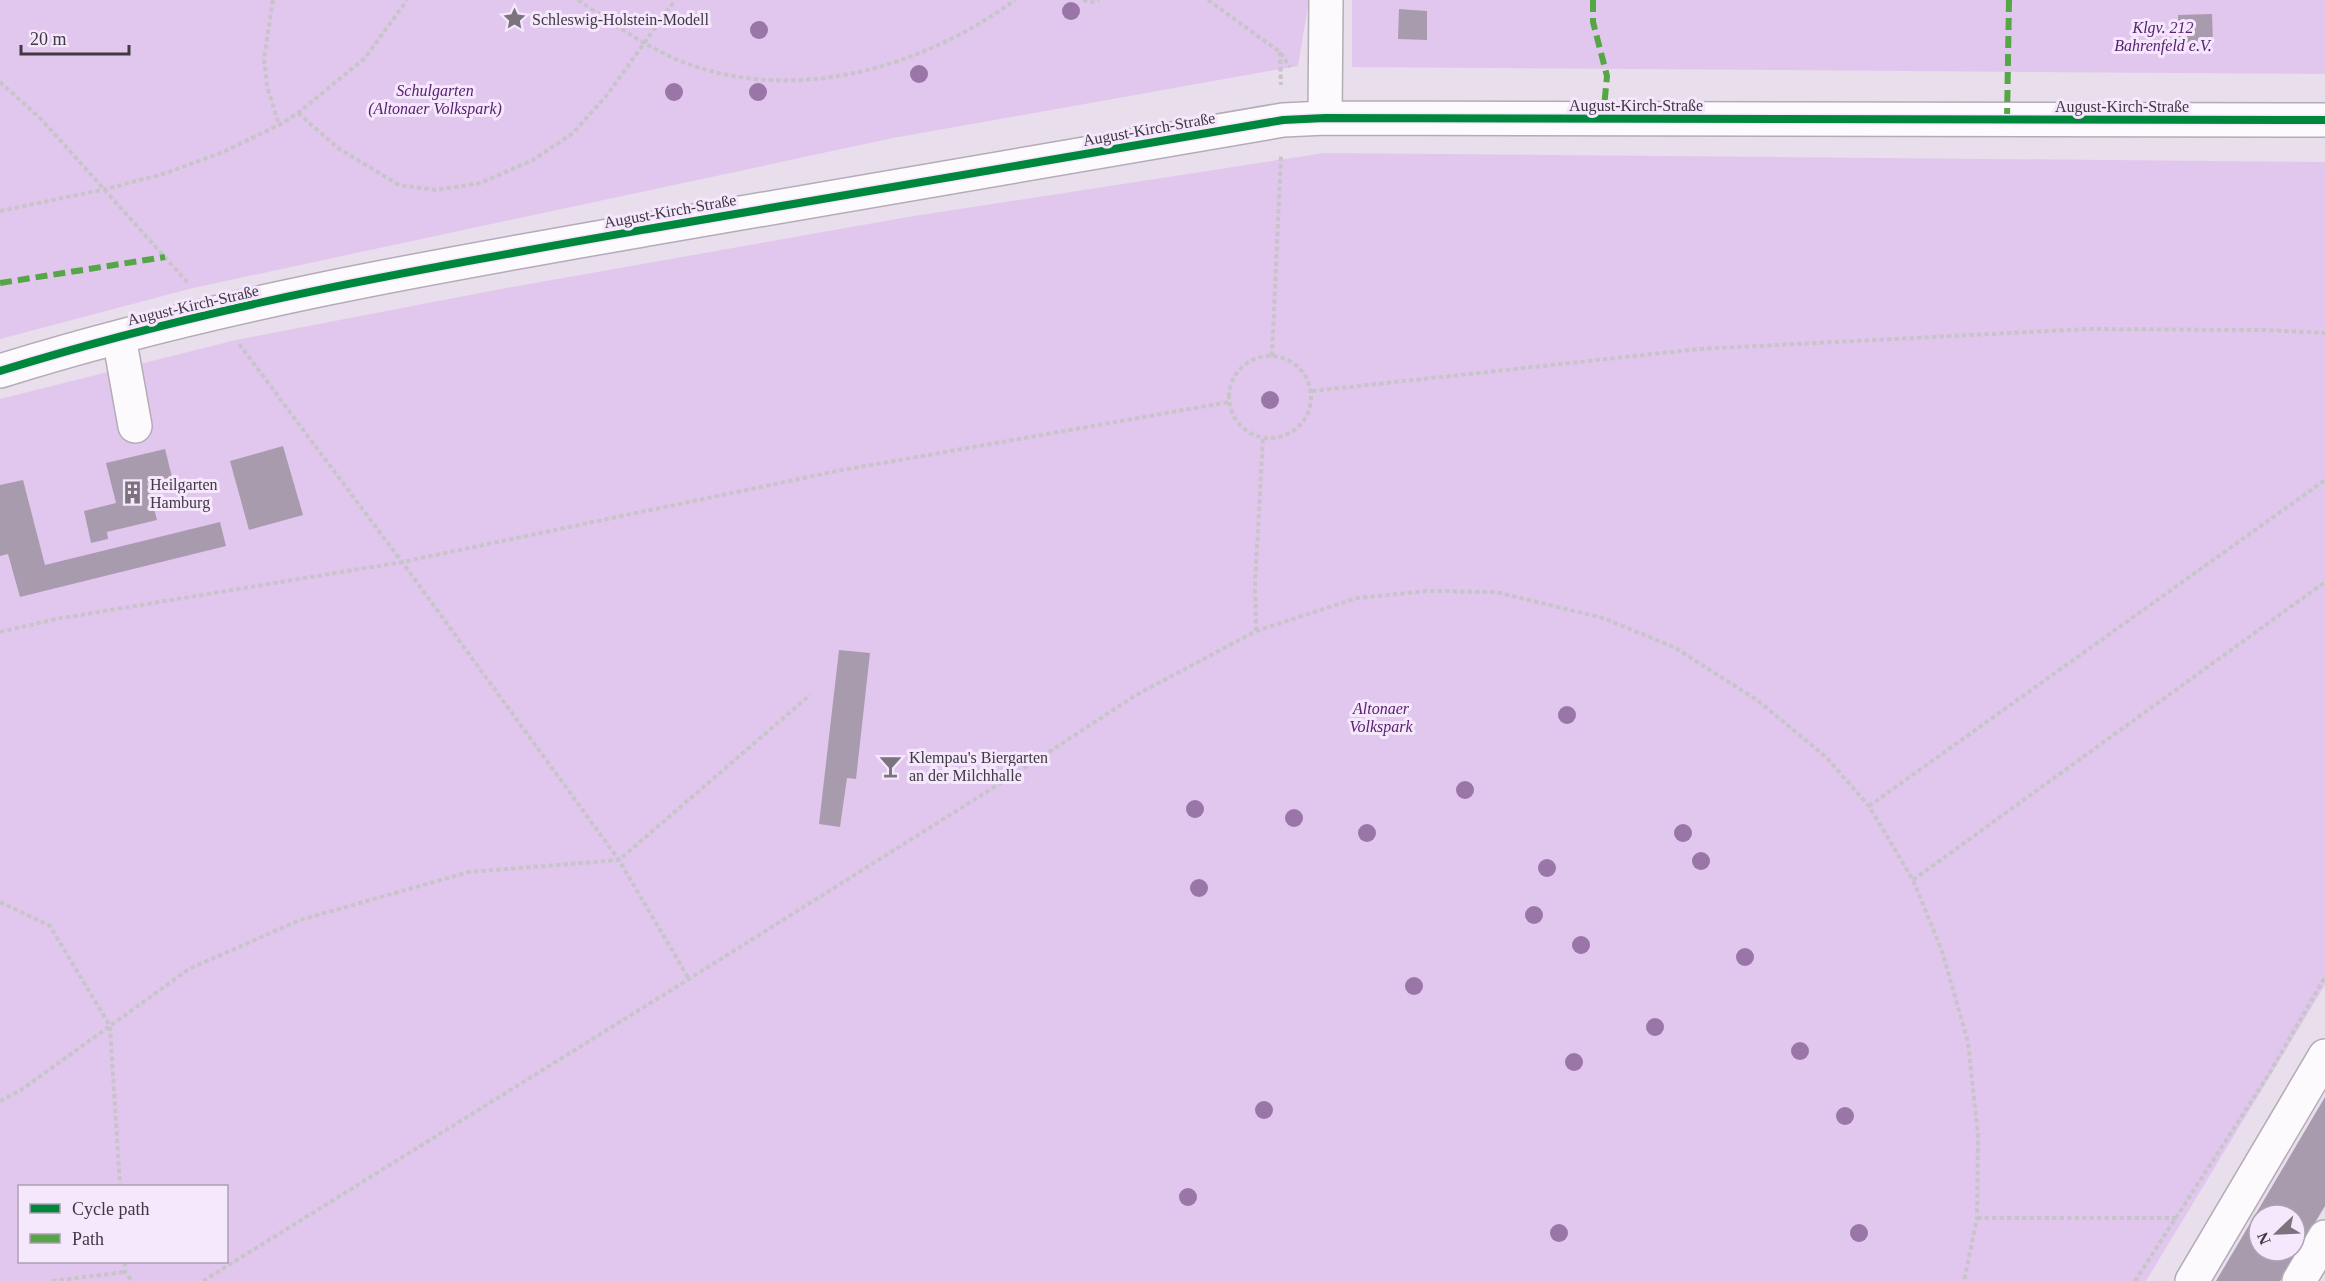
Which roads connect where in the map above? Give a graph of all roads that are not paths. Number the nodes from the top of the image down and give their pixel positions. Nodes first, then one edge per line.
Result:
1 (1326, 0) edge
2 (1324, 117) junction
3 (2325, 120) edge
4 (119, 337) junction
5 (0, 371) edge
6 (135, 426) dead end
7 (2325, 1056) edge
8 (2325, 1237) edge
9 (2192, 1281) edge
10 (2299, 1281) edge

1 - 2 street
2 - 3 street, August-Kirch-Straße
2 - 4 street, August-Kirch-Straße
4 - 5 street, August-Kirch-Straße
4 - 6 street
7 - 9 street
8 - 10 street

